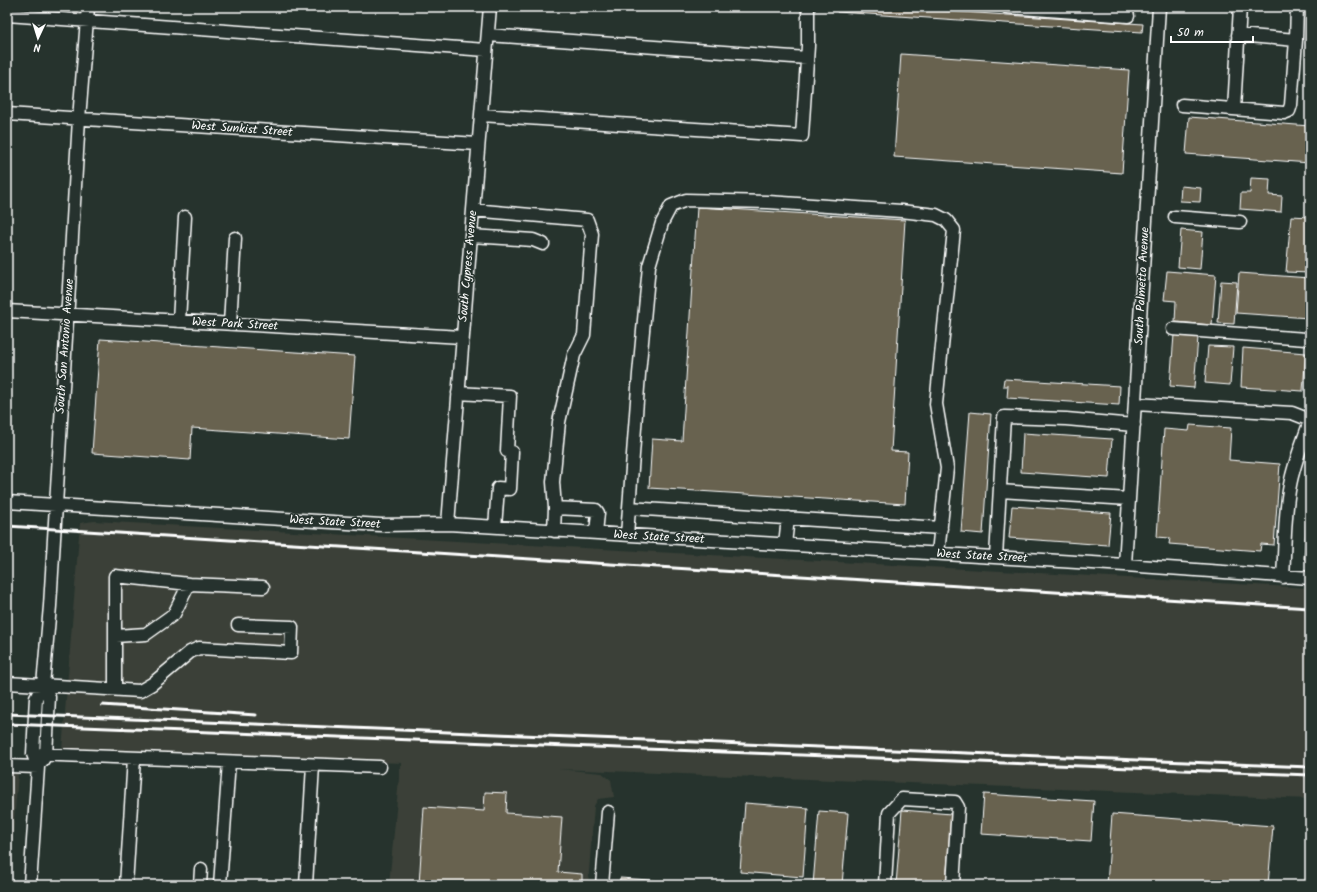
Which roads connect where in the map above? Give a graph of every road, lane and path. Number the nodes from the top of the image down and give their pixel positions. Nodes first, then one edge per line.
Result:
1 (88, 7) edge
2 (490, 7) edge
3 (806, 7) edge
4 (1006, 7) edge
5 (1159, 7) edge
6 (1240, 7) edge
7 (1297, 7) edge
8 (1124, 12) edge
9 (7, 15) edge
10 (87, 20) junction
11 (488, 35) junction
12 (1238, 35) junction
13 (1296, 40) junction
14 (486, 50) junction
15 (807, 58) junction
16 (1182, 105) dead end
17 (1234, 109) junction
18 (7, 114) edge
19 (481, 115) junction
20 (79, 119) junction
21 (478, 144) junction
22 (473, 210) junction
23 (184, 217) dead end
24 (1175, 217) dead end
25 (1240, 222) dead end
26 (471, 236) junction
27 (235, 238) dead end
28 (543, 244) dead end
29 (7, 310) edge
30 (67, 315) junction
31 (179, 321) junction
32 (230, 324) junction
33 (1173, 329) dead end
34 (462, 337) junction
35 (1306, 338) dead end
36 (458, 393) junction
37 (1135, 404) junction
38 (1310, 420) edge
39 (1134, 424) junction
40 (1000, 491) junction
41 (1129, 499) junction
42 (7, 502) edge
43 (55, 506) junction
44 (555, 508) junction
45 (629, 508) junction
46 (788, 518) junction
47 (448, 524) junction
48 (495, 527) junction
49 (941, 528) junction
50 (554, 531) junction
51 (596, 533) junction
52 (627, 535) junction
53 (785, 544) junction
54 (938, 553) junction
55 (996, 557) junction
56 (1125, 565) junction
57 (1283, 577) junction
58 (1310, 578) edge
59 (189, 584) junction
60 (263, 587) dead end
61 (238, 624) dead end
62 (116, 636) junction
63 (7, 683) edge
64 (43, 685) junction
65 (115, 689) junction
66 (33, 754) junction
67 (46, 755) junction
68 (134, 758) junction
69 (229, 762) junction
70 (313, 765) junction
71 (7, 766) edge
72 (38, 767) junction
73 (380, 767) dead end
74 (608, 812) dead end
75 (201, 869) dead end
76 (30, 885) edge
77 (126, 885) edge
78 (200, 885) edge
79 (220, 885) edge
80 (306, 885) edge
81 (602, 885) edge
82 (885, 885) edge
83 (953, 885) edge

1 - 10 street, South San Antonio Avenue
2 - 11 street, South Cypress Avenue
3 - 15 street
4 - 8 street
5 - 37 street, South Palmetto Avenue
6 - 12 street
7 - 13 street
9 - 10 street
10 - 14 street
10 - 20 street, South San Antonio Avenue
11 - 14 street, South Cypress Avenue
11 - 15 street
12 - 13 street
12 - 17 street
13 - 17 street
14 - 19 street, South Cypress Avenue
15 - 19 street
16 - 17 street
18 - 20 street, West Sunkist Street
19 - 21 street, South Cypress Avenue
20 - 21 street, West Sunkist Street
20 - 30 street, South San Antonio Avenue
21 - 22 street, South Cypress Avenue
22 - 26 street, South Cypress Avenue
22 - 44 street
23 - 31 street
24 - 25 street
26 - 28 street
26 - 34 street, South Cypress Avenue
27 - 32 street
29 - 30 street, West Park Street
30 - 31 street, West Park Street
30 - 43 street, South San Antonio Avenue
31 - 32 street, West Park Street
32 - 34 street, West Park Street
33 - 35 street
34 - 36 street, South Cypress Avenue
36 - 47 street, South Cypress Avenue
36 - 48 street
37 - 38 street
37 - 39 street, South Palmetto Avenue
38 - 57 street
39 - 40 street
39 - 41 street, South Palmetto Avenue
40 - 41 street
40 - 55 street
41 - 56 street, South Palmetto Avenue
42 - 43 street, West State Street
43 - 47 street, West State Street
43 - 64 street, South San Antonio Avenue
44 - 50 street
44 - 51 street
45 - 46 street
45 - 49 street
45 - 52 street
46 - 49 street
46 - 53 street
47 - 48 street, West State Street
48 - 50 street, West State Street
49 - 54 street
50 - 51 street, West State Street
51 - 52 street, West State Street
52 - 53 street, West State Street
53 - 54 street, West State Street
54 - 55 street, West State Street
55 - 56 street, West State Street
56 - 57 street, West State Street
57 - 58 street, West State Street
59 - 60 street
59 - 62 street
59 - 62 street
61 - 65 street
62 - 65 street
63 - 64 street
64 - 65 street
64 - 66 street, South San Antonio Avenue
64 - 67 street, South San Antonio Avenue
66 - 67 street
66 - 72 street, South San Antonio Avenue
67 - 68 street
67 - 72 street, South San Antonio Avenue
68 - 69 street
68 - 77 street
69 - 70 street
69 - 79 street
70 - 73 street
70 - 80 street
71 - 72 street
72 - 76 street, South San Antonio Avenue
74 - 81 street
75 - 78 street
82 - 83 street

